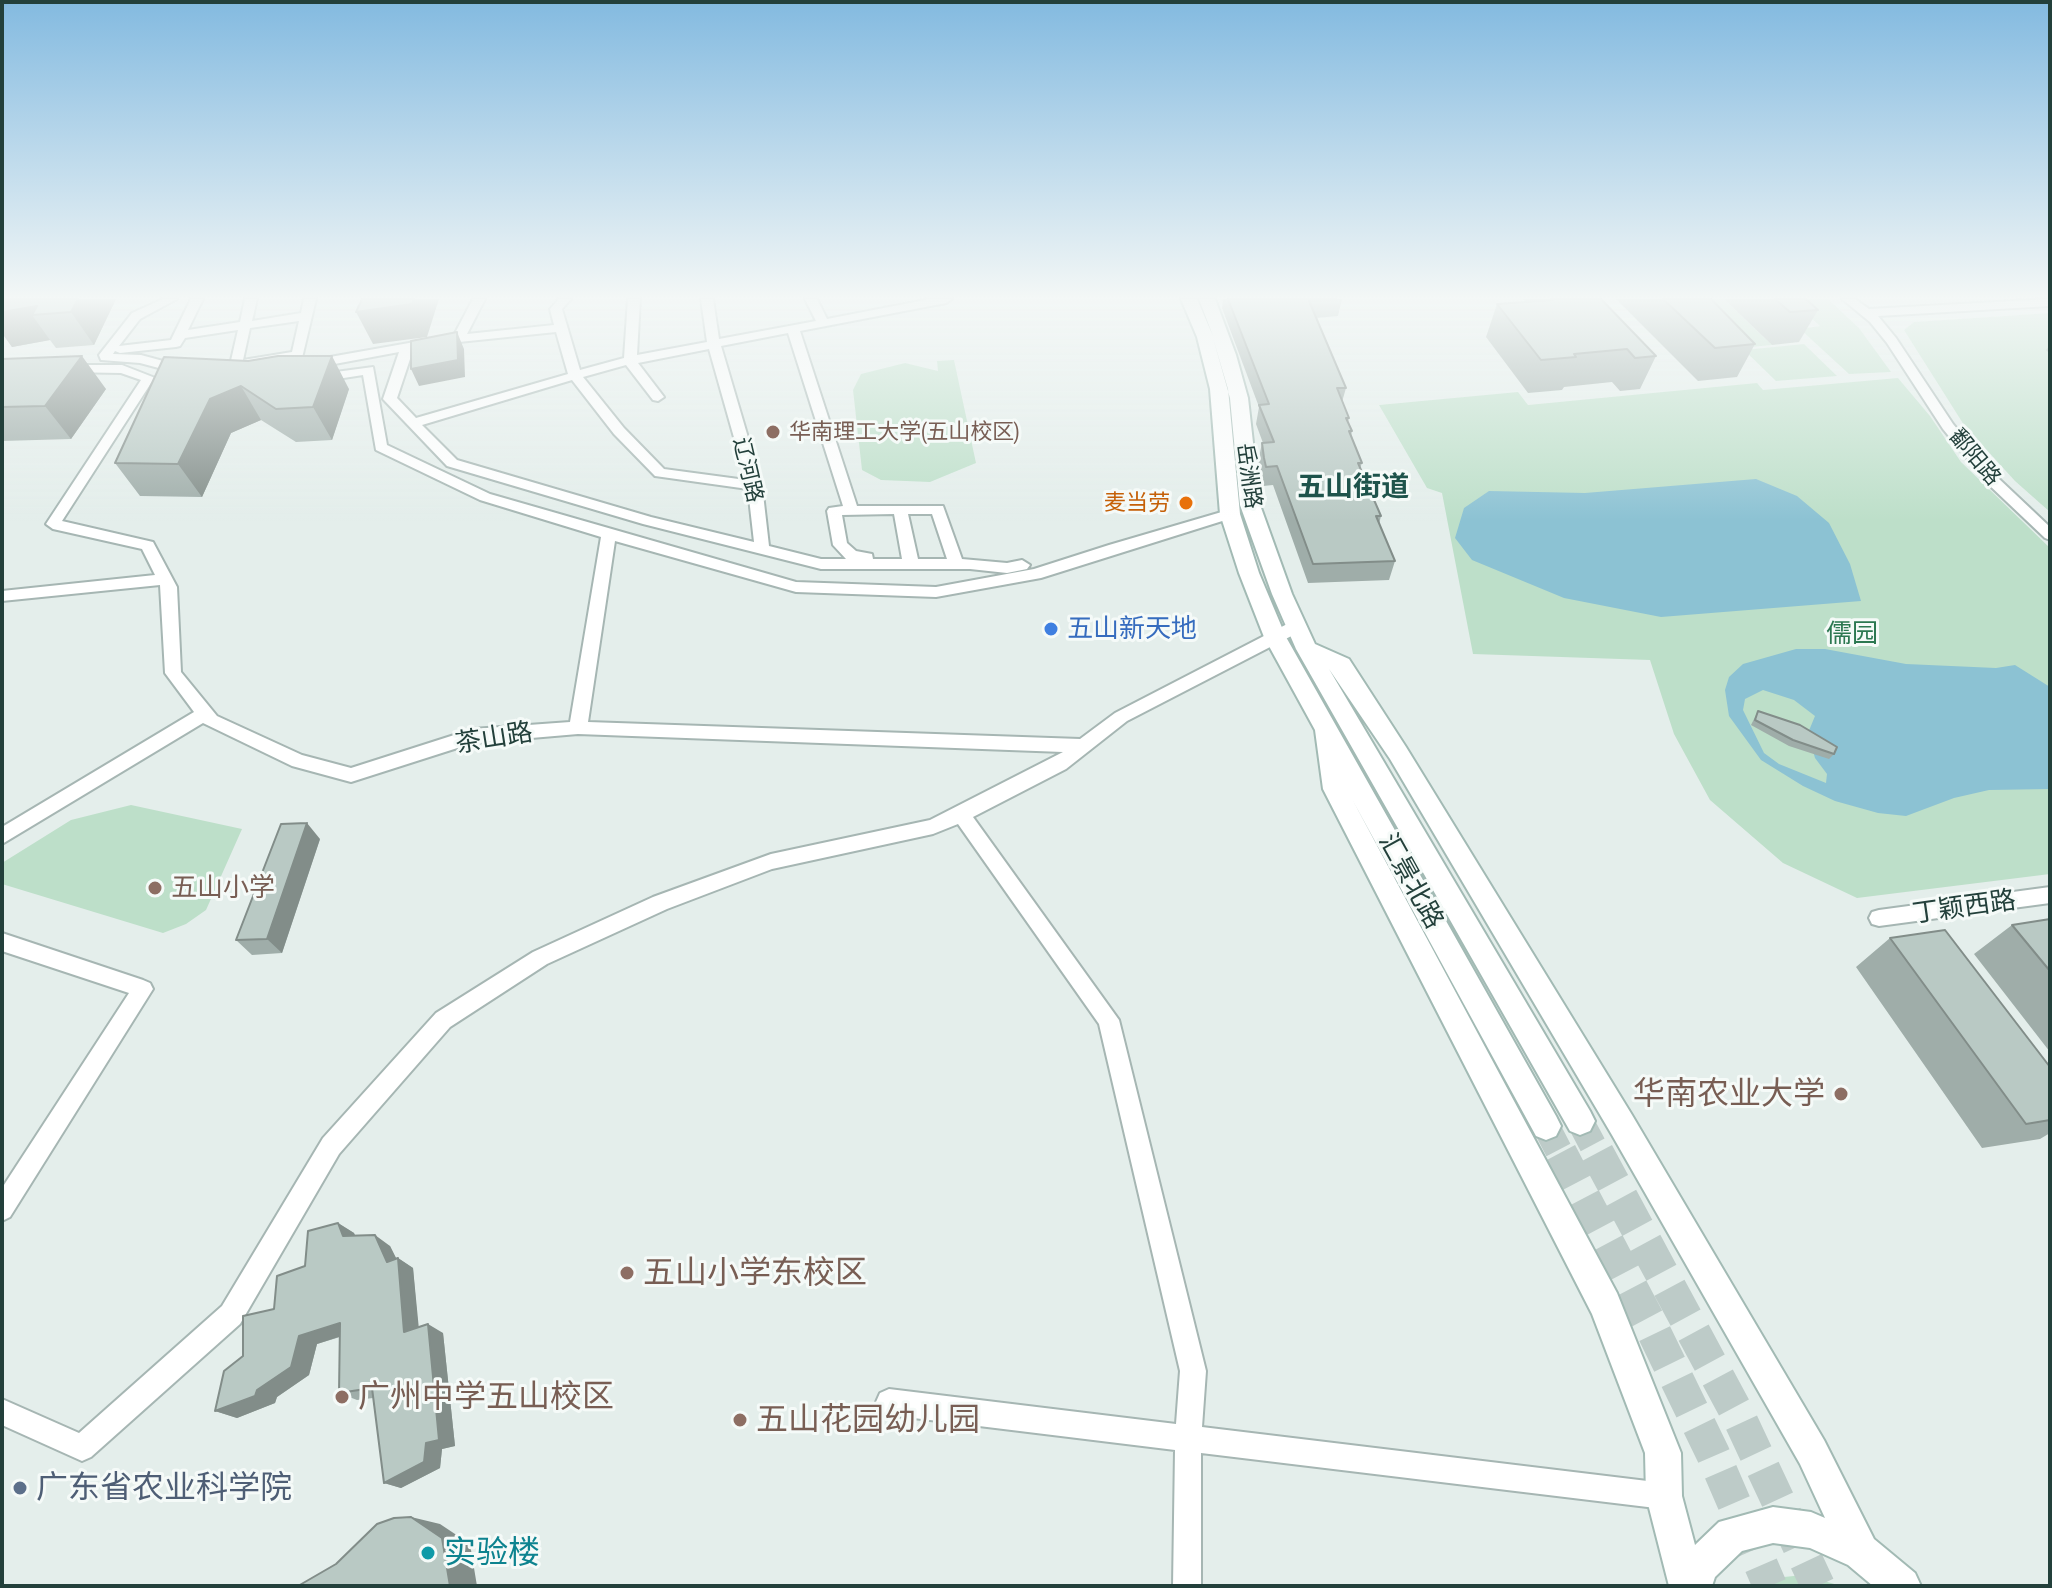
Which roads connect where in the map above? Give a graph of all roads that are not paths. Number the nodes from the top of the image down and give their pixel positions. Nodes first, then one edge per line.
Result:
1 (131, 373) edge
2 (181, 373) edge
3 (260, 373) edge
4 (350, 373) edge
5 (369, 373) edge
6 (399, 373) edge
7 (574, 373) edge
8 (586, 373) edge
9 (639, 373) edge
10 (722, 373) edge
11 (807, 373) edge
12 (1215, 373) edge
13 (1232, 373) edge
14 (1914, 373) edge
15 (225, 375) edge
16 (575, 376) junction
17 (147, 380) junction
18 (297, 382) edge
19 (658, 397) dead end
20 (414, 423) junction
21 (755, 485) junction
22 (851, 509) junction
23 (900, 509) junction
24 (1230, 514) junction
25 (609, 534) junction
26 (2050, 535) edge
27 (1126, 545) junction
28 (762, 549) junction
29 (910, 559) junction
30 (963, 563) junction
31 (165, 579) junction
32 (2, 596) edge
33 (1275, 637) junction
34 (1302, 638) junction
35 (205, 713) junction
36 (578, 728) junction
37 (1326, 730) junction
38 (1083, 746) junction
39 (961, 815) junction
40 (2, 836) edge
41 (2050, 895) edge
42 (1879, 918) dead end
43 (2, 942) edge
44 (1580, 1121) tunnel mouth
45 (1546, 1126) tunnel mouth
46 (2, 1209) edge
47 (889, 1402) dead end
48 (2, 1412) edge
49 (1188, 1439) junction
50 (1664, 1496) junction
51 (1861, 1552) junction
52 (1187, 1586) edge
53 (1690, 1586) edge
54 (1902, 1586) edge

1 - 17 street
2 - 17 street
3 - 15 street
4 - 18 street
5 - 25 street
6 - 20 street
7 - 16 street
8 - 16 street
9 - 19 street
10 - 21 street, 辽河路
11 - 22 street
12 - 24 street, 岳洲路
13 - 34 street, 岳洲路
14 - 26 street, 鄱阳路
16 - 20 street
16 - 21 street
17 - 31 street, 茶山路
20 - 28 street
21 - 28 street, 辽河路
22 - 23 street
22 - 29 street
23 - 29 street
23 - 30 street
24 - 27 street
24 - 33 street, 岳洲路
25 - 27 street
25 - 36 street
27 - 30 street
28 - 30 street
29 - 30 street
31 - 32 street
31 - 35 street, 茶山路
33 - 34 street
33 - 37 street, 汇景北路
33 - 38 street
34 - 44 street, 汇景北路
34 - 51 street
35 - 36 street, 茶山路
35 - 40 street
36 - 38 street, 茶山路
37 - 45 street, 汇景北路
37 - 50 street
38 - 39 street
39 - 48 street
39 - 49 street
41 - 42 street, 丁颖西路
43 - 46 street
47 - 49 street
49 - 50 street
49 - 52 street
50 - 53 street
51 - 53 street
51 - 54 street

